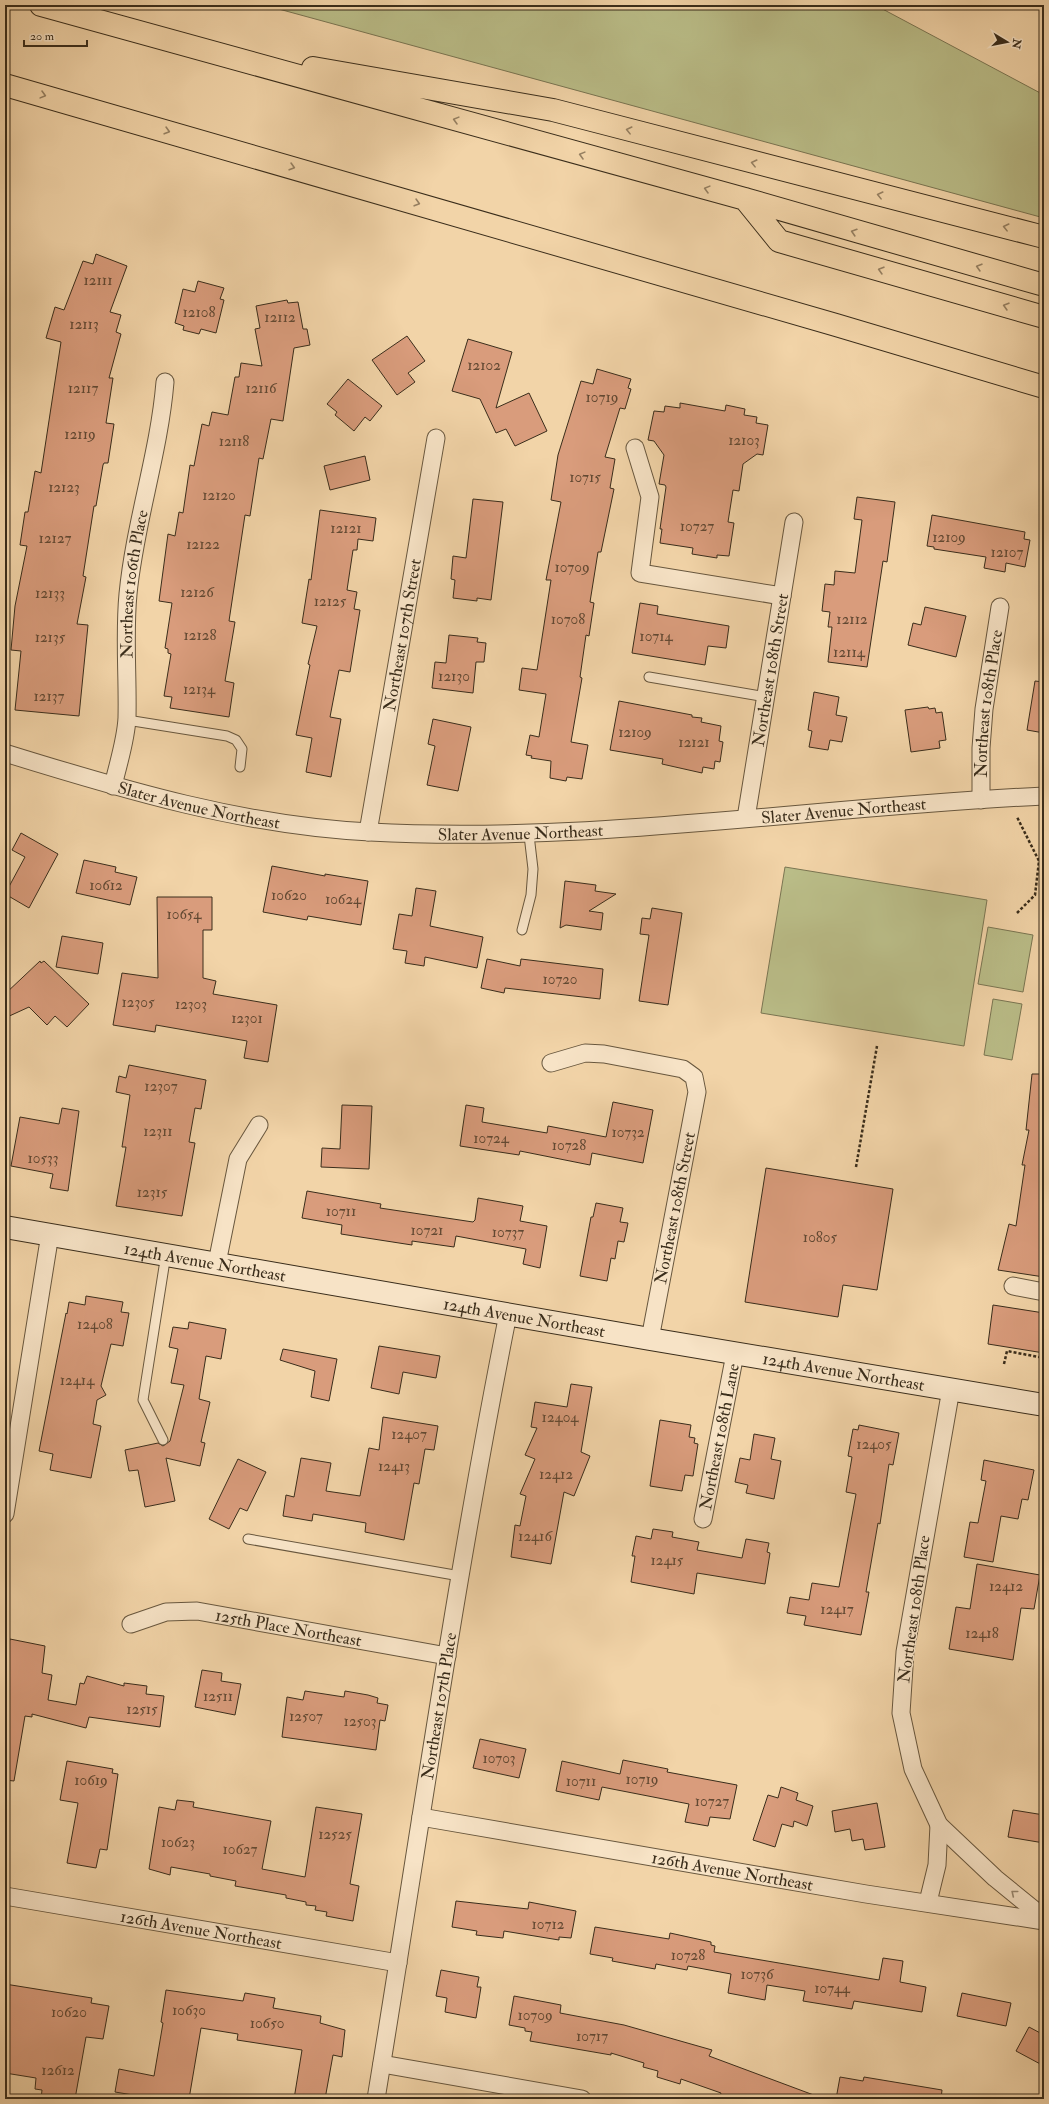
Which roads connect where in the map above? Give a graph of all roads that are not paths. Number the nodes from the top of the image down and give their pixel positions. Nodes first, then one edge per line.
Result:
1 (41, 5) edge
2 (177, 44) junction
3 (5, 85) edge
4 (745, 199) junction
5 (1044, 237) edge
6 (1044, 285) edge
7 (1044, 316) edge
8 (165, 382) dead end
9 (1044, 387) edge
10 (436, 438) dead end
11 (634, 448) dead end
12 (794, 522) dead end
13 (782, 596) junction
14 (1000, 607) dead end
15 (649, 677) dead end
16 (766, 697) junction
17 (127, 720) junction
18 (5, 753) edge
19 (240, 767) dead end
20 (113, 786) junction
21 (1044, 796) edge
22 (981, 800) junction
23 (746, 818) junction
24 (368, 832) junction
25 (530, 834) junction
26 (522, 930) dead end
27 (551, 1064) dead end
28 (259, 1125) dead end
29 (5, 1227) edge
30 (50, 1234) junction
31 (166, 1254) junction
32 (217, 1263) junction
33 (1013, 1286) dead end
34 (1044, 1292) edge
35 (508, 1314) junction
36 (650, 1339) junction
37 (735, 1354) junction
38 (951, 1389) junction
39 (1044, 1405) edge
40 (163, 1440) dead end
41 (5, 1514) edge
42 (703, 1519) dead end
43 (248, 1539) dead end
44 (460, 1576) junction
45 (131, 1624) dead end
46 (447, 1656) junction
47 (421, 1817) junction
48 (939, 1825) junction
49 (5, 1896) edge
50 (928, 1902) junction
51 (1044, 1918) edge
52 (1044, 1921) edge
53 (398, 1962) junction
54 (382, 2064) junction
55 (376, 2099) edge
56 (582, 2099) edge

1 - 2 highway
4 -> 2 highway
5 -> 2 highway
3 -> 9 highway
6 -> 4 highway
7 -> 4 highway
8 - 17 street, Northeast 106th Place
10 - 24 street, Northeast 107th Street
11 - 13 street
12 - 13 street, Northeast 108th Street
13 - 16 street, Northeast 108th Street
14 - 22 street, Northeast 108th Place
15 - 16 lane
16 - 23 street, Northeast 108th Street
17 - 19 lane
17 - 20 street, Northeast 106th Place
18 - 20 street, Slater Avenue Northeast
20 - 24 street, Slater Avenue Northeast
21 - 22 street, Slater Avenue Northeast
22 - 23 street, Slater Avenue Northeast
23 - 25 street, Slater Avenue Northeast
24 - 25 street, Slater Avenue Northeast
25 - 26 lane
27 - 36 street, Northeast 108th Street
28 - 32 street
29 - 30 main road, 124th Avenue Northeast
30 - 31 main road, 124th Avenue Northeast
30 - 41 street
31 - 32 main road, 124th Avenue Northeast
31 - 40 lane
32 - 35 main road, 124th Avenue Northeast
33 - 34 street
35 - 36 main road, 124th Avenue Northeast
35 - 44 street, Northeast 107th Place
36 - 37 main road, 124th Avenue Northeast
37 - 38 main road, 124th Avenue Northeast
37 - 42 street, Northeast 108th Lane
38 - 39 main road, 124th Avenue Northeast
38 - 48 street, Northeast 108th Place
43 - 44 lane
44 - 46 street, Northeast 107th Place
45 - 46 street, 125th Place Northeast
46 - 47 street, Northeast 107th Place
47 - 50 street, 126th Avenue Northeast
47 - 53 street, Northeast 107th Place
48 - 50 street, Northeast 108th Place
51 -> 48 street, Northeast 108th Place
49 - 53 street, 126th Avenue Northeast
50 - 52 street, 126th Avenue Northeast
53 - 54 street, Northeast 107th Place
54 - 55 street, Northeast 107th Place
54 - 56 street

